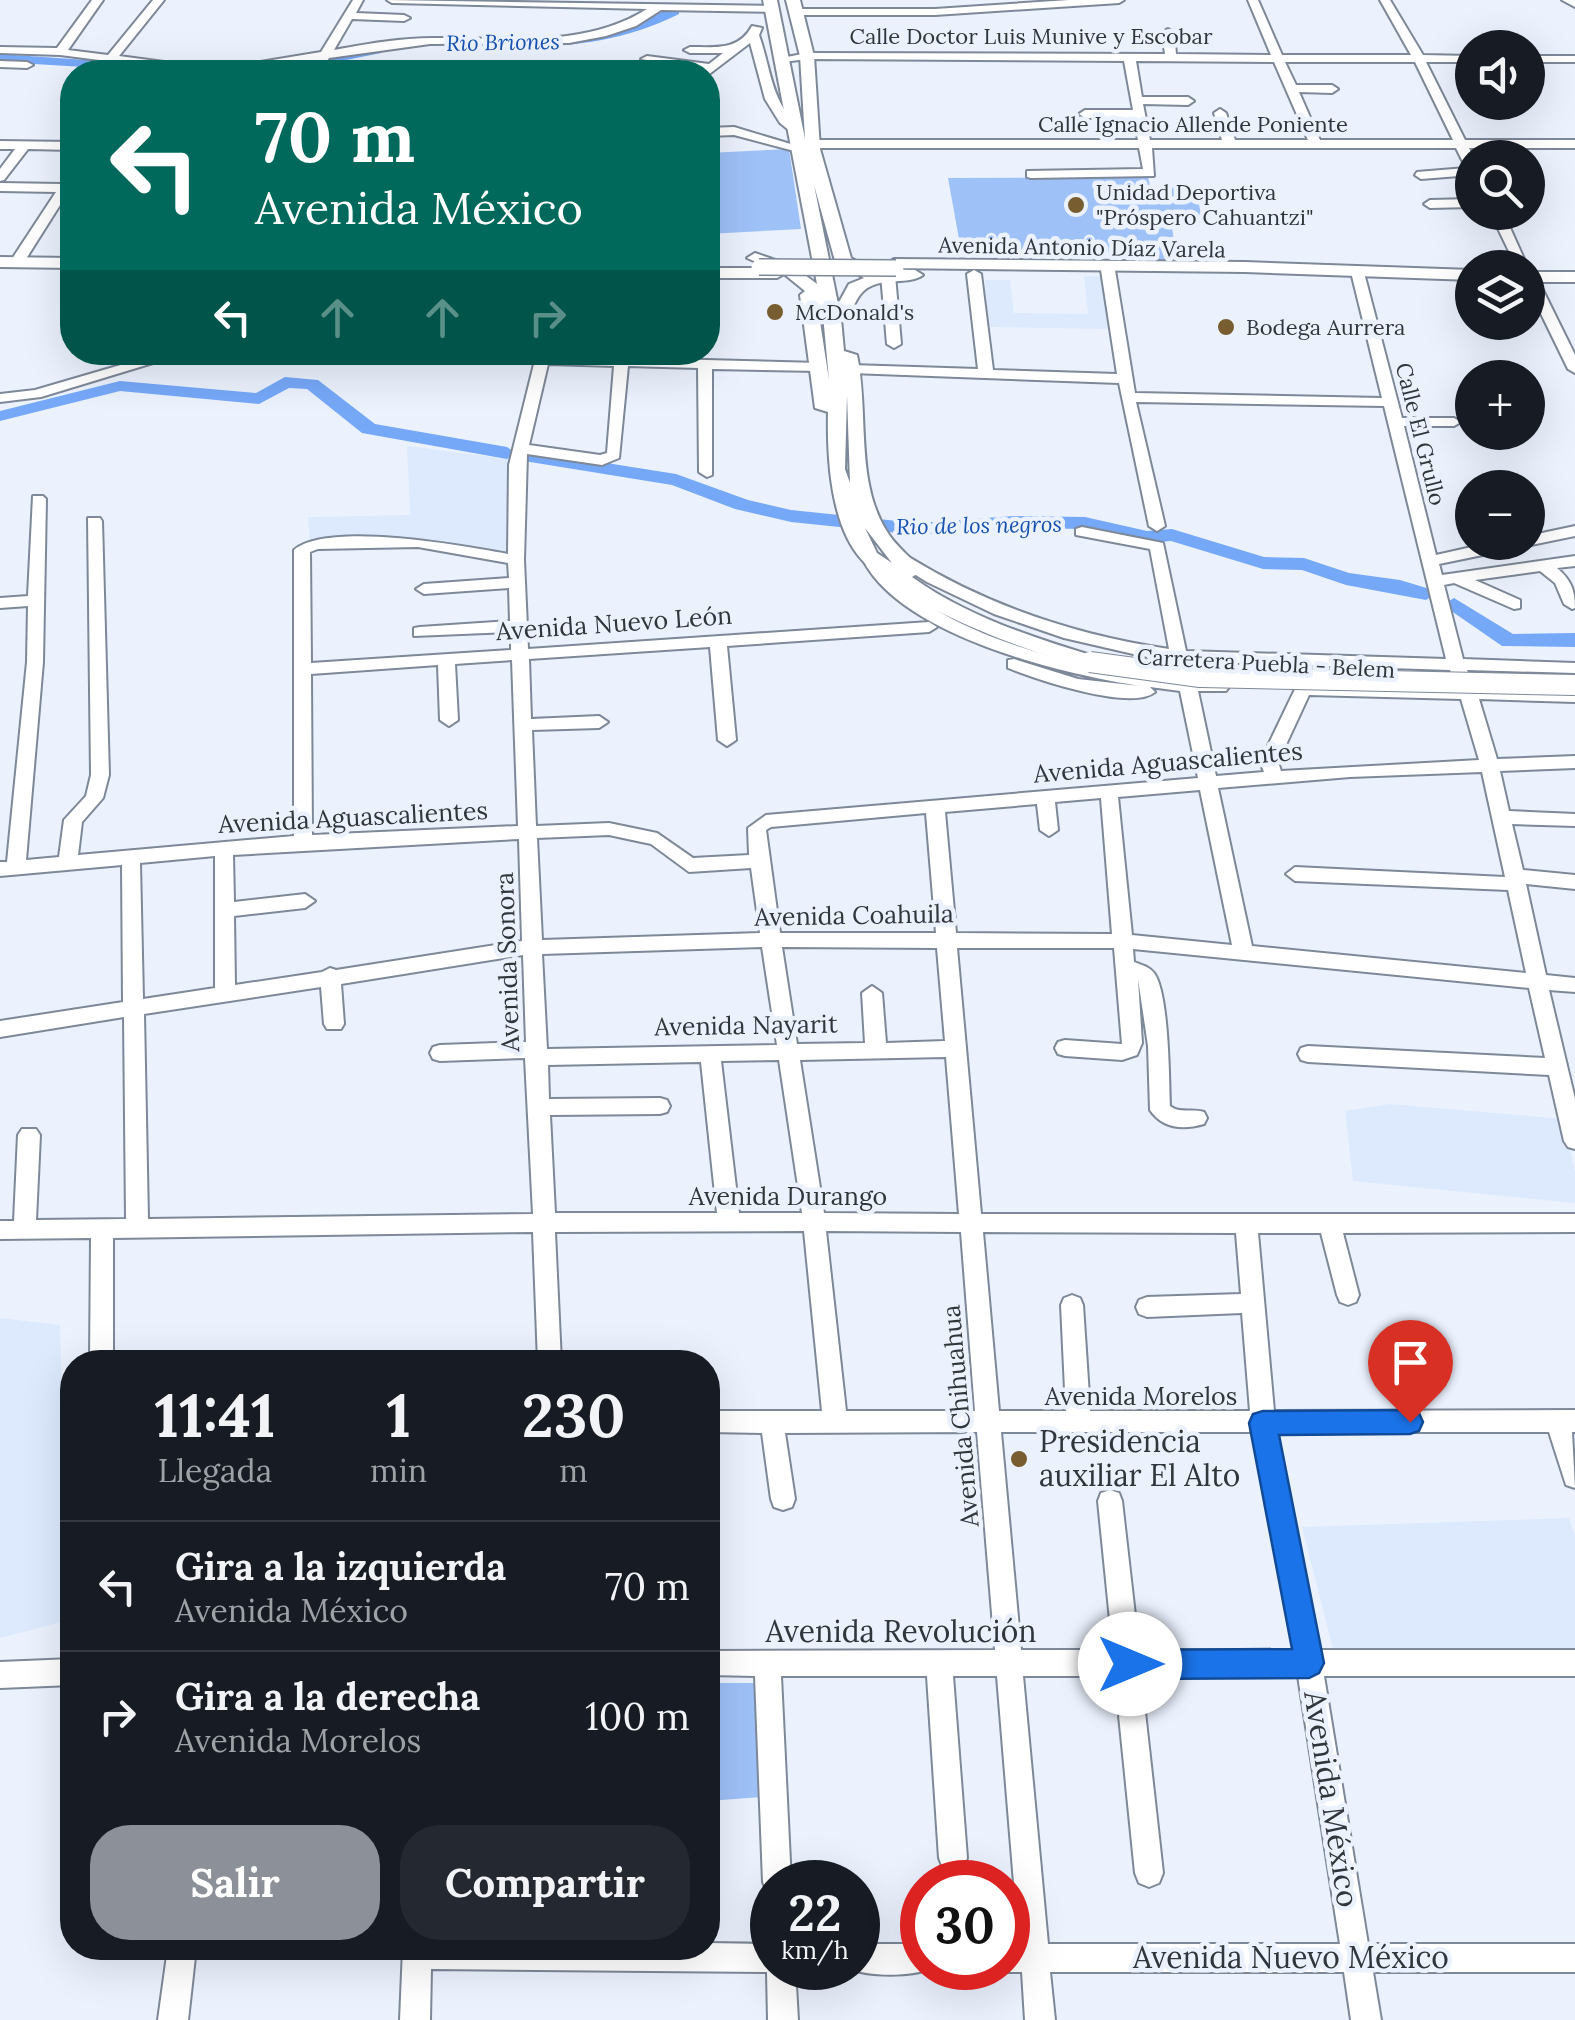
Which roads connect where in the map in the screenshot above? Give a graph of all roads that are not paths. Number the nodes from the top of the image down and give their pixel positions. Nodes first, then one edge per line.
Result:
1 (98, 0) edge
2 (159, 0) edge
3 (358, 0) edge
4 (392, 0) edge
5 (1119, 0) edge
6 (1253, 0) edge
7 (1385, 0) edge
8 (1567, 0) edge
9 (544, 2) edge
10 (771, 4) edge
11 (1575, 4) edge
12 (795, 6) edge
13 (674, 8) edge
14 (746, 9) junction
15 (348, 16) junction
16 (404, 18) dead end
17 (537, 20) dead end
18 (647, 30) dead end
19 (1168, 32) dead end
20 (753, 35) junction
21 (474, 42) junction
22 (0, 50) edge
23 (690, 50) dead end
24 (734, 50) junction
25 (60, 52) junction
26 (806, 55) junction
27 (782, 56) junction
28 (1129, 56) junction
29 (1171, 56) junction
30 (1280, 56) junction
31 (111, 58) junction
32 (647, 59) dead end
33 (1420, 59) junction
34 (1455, 59) edge
35 (1545, 59) edge
36 (1575, 59) edge
37 (126, 60) edge
38 (322, 60) edge
39 (329, 60) edge
40 (653, 60) edge
41 (720, 61) edge
42 (0, 64) edge
43 (27, 65) dead end
44 (1293, 88) junction
45 (1332, 89) dead end
46 (790, 99) junction
47 (1135, 100) junction
48 (1188, 102) dead end
49 (1086, 114) dead end
50 (1138, 114) junction
51 (1220, 114) dead end
52 (794, 128) junction
53 (720, 130) edge
54 (1458, 140) edge
55 (1144, 144) junction
56 (1230, 144) junction
57 (1455, 144) edge
58 (1545, 144) edge
59 (1575, 144) edge
60 (0, 145) edge
61 (810, 145) junction
62 (1316, 145) junction
63 (24, 146) junction
64 (60, 146) edge
65 (1455, 169) edge
66 (1031, 174) dead end
67 (0, 176) edge
68 (60, 183) edge
69 (0, 187) edge
70 (1430, 188) dead end
71 (60, 193) edge
72 (1430, 204) dead end
73 (1455, 204) edge
74 (816, 240) junction
75 (0, 250) edge
76 (60, 252) edge
77 (13, 258) edge
78 (60, 262) edge
79 (834, 264) junction
80 (720, 265) edge
81 (759, 266) junction
82 (884, 267) junction
83 (1104, 270) junction
84 (1269, 270) junction
85 (1358, 272) junction
86 (794, 273) junction
87 (974, 274) junction
88 (1455, 275) edge
89 (1545, 276) edge
90 (1575, 276) edge
91 (1545, 310) edge
92 (842, 314) junction
93 (894, 344) dead end
94 (720, 364) edge
95 (137, 365) edge
96 (541, 365) edge
97 (621, 365) edge
98 (705, 365) edge
99 (819, 367) junction
100 (850, 369) junction
101 (1575, 369) edge
102 (986, 373) junction
103 (1125, 379) junction
104 (836, 397) junction
105 (0, 398) edge
106 (1128, 398) junction
107 (1389, 402) junction
108 (1394, 422) junction
109 (1454, 422) dead end
110 (855, 448) junction
111 (522, 449) junction
112 (835, 456) junction
113 (707, 472) dead end
114 (38, 500) dead end
115 (854, 507) junction
116 (94, 520) dead end
117 (1157, 526) dead end
118 (1575, 531) edge
119 (1082, 532) dead end
120 (1545, 537) edge
121 (876, 549) junction
122 (1455, 556) edge
123 (1430, 561) junction
124 (1575, 561) edge
125 (1545, 567) junction
126 (517, 571) junction
127 (1454, 578) junction
128 (1435, 581) junction
129 (424, 589) dead end
130 (901, 595) junction
131 (35, 600) junction
132 (0, 603) edge
133 (1514, 604) dead end
134 (1572, 604) dead end
135 (518, 626) junction
136 (929, 626) junction
137 (420, 632) dead end
138 (718, 642) junction
139 (518, 654) junction
140 (1092, 656) junction
141 (1179, 656) junction
142 (446, 659) junction
143 (1456, 666) junction
144 (1575, 668) edge
145 (302, 669) junction
146 (1575, 676) edge
147 (1575, 685) edge
148 (1178, 686) junction
149 (1304, 689) junction
150 (1470, 693) junction
151 (1575, 696) edge
152 (448, 720) dead end
153 (599, 722) dead end
154 (523, 724) junction
155 (727, 740) dead end
156 (1575, 762) edge
157 (1490, 765) junction
158 (1275, 778) junction
159 (1210, 784) junction
160 (1108, 792) junction
161 (1045, 798) junction
162 (935, 807) junction
163 (1501, 818) junction
164 (1575, 820) edge
165 (1049, 830) dead end
166 (527, 832) junction
167 (304, 842) junction
168 (224, 849) junction
169 (131, 856) junction
170 (68, 861) junction
171 (758, 861) junction
172 (8, 868) edge
173 (1295, 874) dead end
174 (1515, 880) junction
175 (1575, 882) edge
176 (305, 901) dead end
177 (226, 910) junction
178 (948, 938) junction
179 (772, 940) junction
180 (1122, 941) junction
181 (530, 947) junction
182 (1242, 952) junction
183 (1124, 966) junction
184 (330, 975) junction
185 (1535, 982) junction
186 (1575, 985) edge
187 (872, 993) dead end
188 (224, 994) junction
189 (136, 1009) junction
190 (334, 1024) dead end
191 (0, 1028) edge
192 (1065, 1048) dead end
193 (876, 1050) junction
194 (958, 1050) junction
195 (788, 1051) junction
196 (440, 1053) dead end
197 (710, 1053) junction
198 (535, 1054) junction
199 (1308, 1054) dead end
200 (1556, 1067) junction
201 (660, 1106) dead end
202 (538, 1107) junction
203 (1197, 1118) dead end
204 (29, 1136) dead end
205 (1575, 1141) edge
206 (1246, 1221) junction
207 (729, 1222) junction
208 (814, 1222) junction
209 (544, 1224) junction
210 (1330, 1224) junction
211 (1575, 1224) edge
212 (970, 1225) junction
213 (137, 1228) junction
214 (0, 1230) edge
215 (25, 1230) junction
216 (102, 1231) junction
217 (1348, 1295) dead end
218 (1252, 1304) junction
219 (1072, 1305) dead end
220 (1147, 1306) dead end
221 (102, 1350) edge
222 (549, 1350) edge
223 (1566, 1421) edge
224 (720, 1422) edge
225 (772, 1422) junction
226 (835, 1422) junction
227 (1263, 1423) junction
228 (989, 1424) junction
229 (1078, 1424) junction
230 (1575, 1478) edge
231 (782, 1499) dead end
232 (1110, 1500) dead end
233 (720, 1663) edge
234 (1309, 1663) junction
235 (1575, 1663) edge
236 (767, 1664) junction
237 (1130, 1664) junction
238 (940, 1665) junction
239 (1010, 1665) junction
240 (60, 1672) edge
241 (0, 1675) edge
242 (953, 1858) dead end
243 (776, 1860) edge
244 (1017, 1860) edge
245 (1148, 1872) dead end
246 (720, 1957) edge
247 (750, 1958) edge
248 (1030, 1958) edge
249 (1356, 1958) junction
250 (1575, 1958) edge
251 (180, 1960) edge
252 (417, 1960) edge
253 (1030, 1987) edge
254 (781, 1990) edge
255 (173, 2020) edge
256 (414, 2020) edge
257 (783, 2020) edge
258 (1040, 2020) edge
259 (1366, 2020) edge

1 - 25 street
2 - 31 street
3 - 15 street
4 - 9 street
5 - 12 street
6 - 30 street
7 - 33 street
8 - 11 street
9 - 13 street
9 - 17 street
10 - 14 street
10 - 27 main road, Carretera Puebla - Belem
12 - 26 main road
13 - 14 street
13 - 21 street
14 - 20 street
15 - 16 street
15 - 38 street
18 - 21 street
19 - 29 street
20 - 24 street
20 - 52 street
21 - 39 street
22 - 25 street
23 - 24 street
24 - 41 street
25 - 31 street
26 - 27 main road
26 - 28 street, Calle Doctor Luis Munive y Escobar
26 - 61 main road
27 - 46 main road, Carretera Puebla - Belem
28 - 29 street, Calle Doctor Luis Munive y Escobar
28 - 47 street
29 - 30 street, Calle Doctor Luis Munive y Escobar
30 - 33 street, Calle Doctor Luis Munive y Escobar
30 - 44 street
31 - 37 street
32 - 40 street
33 - 34 street, Calle Doctor Luis Munive y Escobar
33 - 54 street
35 - 36 street
42 - 43 street
44 - 45 street
44 - 62 street
46 - 52 main road, Carretera Puebla - Belem
46 - 61 main road
47 - 48 street
47 - 50 street
49 - 50 street
50 - 55 street
51 - 56 street
52 - 61 main road, Carretera Puebla - Belem
53 - 61 street, Calle Ignacio Allende Poniente
55 - 56 street, Calle Ignacio Allende Poniente
55 - 61 street, Calle Ignacio Allende Poniente
55 - 66 street
56 - 62 street, Calle Ignacio Allende Poniente
57 - 62 street, Calle Ignacio Allende Poniente
58 - 59 street, Calle Ignacio Allende Poniente
60 - 63 street
61 - 74 main road, Carretera Puebla - Belem
61 - 79 main road, Carretera Puebla - Belem
63 - 64 street
63 - 67 street
65 - 70 street
68 - 69 street
71 - 77 street
72 - 73 street
74 - 79 main road, Carretera Puebla - Belem
74 - 81 main road
75 - 77 main road
76 - 77 main road
77 - 78 main road
79 - 82 main road
79 - 86 main road
79 - 92 main road, Carretera Puebla - Belem
79 - 104 main road, Carretera Puebla - Belem
80 - 81 main road
81 - 82 main road, bridge
81 - 86 main road
81 - 99 main road
82 - 83 main road, Avenida Antonio Díaz Varela
82 - 84 main road, Avenida Antonio Díaz Varela
82 - 87 main road
82 - 92 main road
82 - 93 street
83 - 84 main road, Avenida Antonio Díaz Varela
83 - 87 main road
83 - 103 street
84 - 85 main road, Avenida Antonio Díaz Varela
85 - 88 main road, Avenida Antonio Díaz Varela
85 - 107 street, Calle El Grullo
86 - 104 main road
87 - 102 street
89 - 90 main road
91 - 101 street
92 - 100 main road, Carretera Puebla - Belem
94 - 99 street
95 - 105 street
96 - 111 street, Avenida Sonora
97 - 111 street
98 - 113 street
99 - 112 main road
100 - 102 street
100 - 110 main road, Carretera Puebla - Belem
102 - 103 street
103 - 106 street
104 - 110 main road
104 - 112 main road, Carretera Puebla - Belem
106 - 107 street
106 - 117 street
107 - 108 street, Calle El Grullo
108 - 109 street
108 - 123 street, Calle El Grullo
110 - 115 main road, Carretera Puebla - Belem
111 - 126 street, Avenida Sonora
112 - 115 main road, Carretera Puebla - Belem
114 - 131 street
115 - 121 main road, Carretera Puebla - Belem
116 - 170 street
118 - 120 street
119 - 141 street
121 - 130 street, Carretera Puebla - Belem
121 - 140 main road, Carretera Puebla - Belem
121 - 141 street
122 - 123 street
123 - 128 street, Calle El Grullo
124 - 125 street
125 - 127 street
125 - 134 street
126 - 129 street
126 - 135 street, Avenida Sonora
126 - 145 street
127 - 128 street
127 - 133 street
128 - 143 street, Calle El Grullo
130 - 136 street
130 - 148 street, Carretera Puebla - Belem
131 - 132 street
131 - 172 street
135 - 137 street
135 - 139 street, Avenida Sonora
136 - 138 street, Avenida Nuevo León
136 - 148 street
138 - 139 street, Avenida Nuevo León
138 - 155 street
139 - 142 street, Avenida Nuevo León
139 - 154 street, Avenida Sonora
140 - 146 main road, Carretera Puebla - Belem
140 - 147 main road, Carretera Puebla - Belem, bridge
141 - 143 street
142 - 145 street, Avenida Nuevo León
142 - 152 street
143 - 144 street
143 - 150 street, Calle El Grullo
145 - 167 street
148 - 149 street, Carretera Puebla - Belem
148 - 159 street
149 - 150 street, Carretera Puebla - Belem
149 - 158 street
150 - 151 street, Carretera Puebla - Belem
150 - 157 street, Calle El Grullo
153 - 154 street
154 - 166 street, Avenida Sonora
156 - 157 street, Avenida Aguascalientes
157 - 158 street, Avenida Aguascalientes
157 - 163 street, Calle El Grullo
158 - 159 street, Avenida Aguascalientes
159 - 160 street, Avenida Aguascalientes
159 - 182 street
160 - 161 street, Avenida Aguascalientes
160 - 180 street
161 - 162 street, Avenida Aguascalientes
161 - 165 street
162 - 171 street, Avenida Aguascalientes
162 - 178 street, Avenida Chihuahua
163 - 164 street
163 - 174 street, Calle El Grullo
166 - 167 street, Avenida Aguascalientes
166 - 171 street, Avenida Aguascalientes
166 - 181 street, Avenida Sonora
167 - 168 street, Avenida Aguascalientes
168 - 169 street, Avenida Aguascalientes
168 - 177 street
169 - 170 street, Avenida Aguascalientes
169 - 189 street
170 - 172 street, Avenida Aguascalientes
171 - 179 street
173 - 174 street
174 - 175 street
174 - 185 street, Calle El Grullo
176 - 177 street
177 - 188 street
178 - 179 street, Avenida Coahuila
178 - 180 street, Avenida Coahuila
178 - 194 street, Avenida Chihuahua
179 - 181 street, Avenida Coahuila
179 - 195 street
180 - 182 street, Avenida Coahuila
180 - 183 street
181 - 184 street, Avenida Coahuila
181 - 198 street, Avenida Sonora
182 - 185 street, Avenida Coahuila
183 - 192 street
183 - 203 street
184 - 188 street, Avenida Coahuila
184 - 190 street
185 - 186 street, Avenida Coahuila
185 - 200 street, Calle El Grullo
187 - 193 street
188 - 189 street, Avenida Coahuila
189 - 191 street, Avenida Coahuila
189 - 213 street
193 - 194 street, Avenida Nayarit
193 - 195 street, Avenida Nayarit
194 - 212 street, Avenida Chihuahua
195 - 197 street, Avenida Nayarit
195 - 208 street
196 - 198 street, Avenida Nayarit
197 - 198 street, Avenida Nayarit
197 - 207 street
198 - 202 street, Avenida Sonora
199 - 200 street
200 - 205 street, Calle El Grullo
201 - 202 street
202 - 209 street, Avenida Sonora
204 - 215 street
206 - 210 street, Avenida Durango
206 - 212 street, Avenida Durango
206 - 218 street, Avenida México
207 - 208 street, Avenida Durango
207 - 209 street, Avenida Durango
208 - 212 street, Avenida Durango
208 - 226 street
209 - 213 street, Avenida Durango
209 - 222 street, Avenida Sonora
210 - 211 street, Avenida Durango
210 - 217 street
212 - 228 street, Avenida Chihuahua
213 - 216 street, Avenida Durango
214 - 215 street, Avenida Durango
215 - 216 street, Avenida Durango
216 - 221 street
218 - 220 street
218 - 227 street, Avenida México
219 - 229 street
223 - 227 street, Avenida Morelos
223 - 230 street
224 - 225 street, Avenida Morelos
225 - 226 street, Avenida Morelos
225 - 231 street
226 - 228 street, Avenida Morelos
227 - 229 street, Avenida Morelos
227 - 234 street, Avenida México
228 - 229 street, Avenida Morelos
228 - 239 street, Avenida Chihuahua
232 - 237 street
233 - 236 street, Avenida Revolución
234 - 235 street, Avenida Revolución
234 - 237 street, Avenida Revolución
234 - 249 street, Avenida México
236 - 238 street, Avenida Revolución
236 - 243 street
237 - 239 street, Avenida Revolución
237 - 245 street
238 - 239 street, Avenida Revolución
238 - 242 street
239 - 244 street, Avenida Chihuahua
240 - 241 street
246 - 247 street
248 - 249 street, Avenida Nuevo México
249 - 250 street, Avenida Nuevo México
249 - 259 street, Avenida México
251 - 255 street
252 - 256 street
253 - 258 street, Avenida Chihuahua
254 - 257 street

